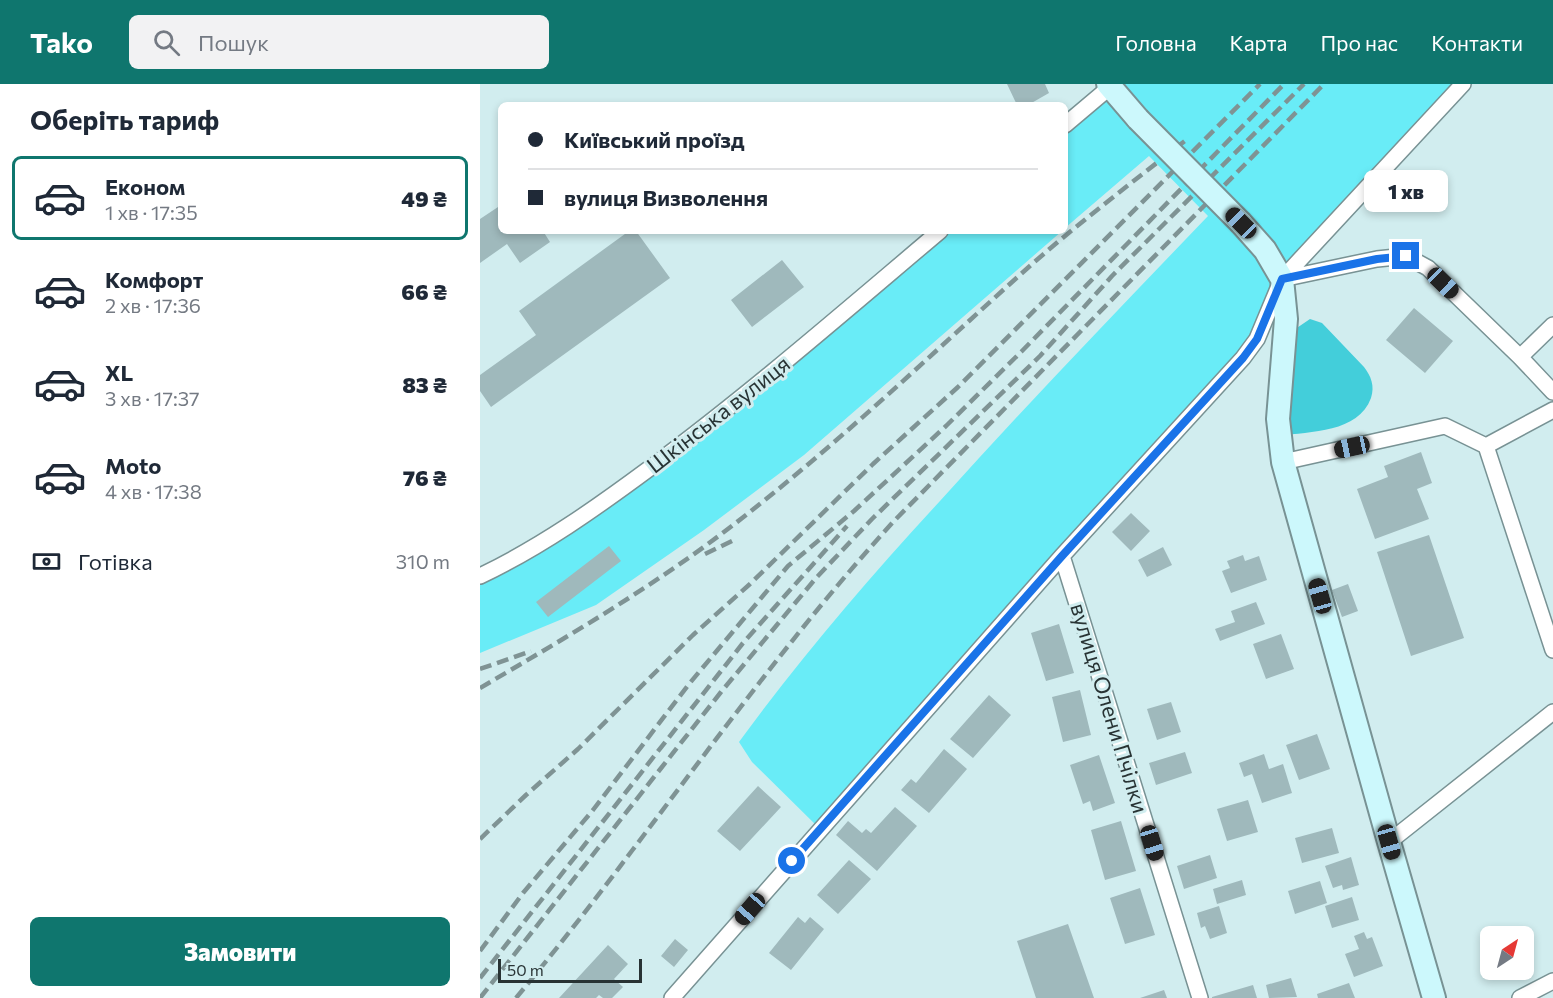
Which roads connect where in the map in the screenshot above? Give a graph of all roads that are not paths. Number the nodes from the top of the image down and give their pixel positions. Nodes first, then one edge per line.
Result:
1 (1463, 84) edge
2 (1109, 85) edge
3 (1068, 122) edge
4 (936, 234) edge
5 (1282, 279) junction
6 (1553, 325) edge
7 (1520, 357) junction
8 (1553, 392) edge
9 (1553, 410) edge
10 (1486, 446) junction
11 (1283, 462) junction
12 (1062, 556) junction
13 (480, 576) edge
14 (1553, 651) edge
15 (1553, 712) edge
16 (1389, 842) junction
17 (1553, 981) edge
18 (672, 998) edge
19 (1200, 998) edge
20 (1434, 998) edge
21 (1520, 998) edge

1 - 5 street
2 - 3 street
2 - 5 street, bridge
4 - 13 street, Шкінська вулиця
5 - 7 street
5 - 11 street
5 - 12 street
6 - 7 street
7 - 8 street
9 - 10 street
10 - 11 street
10 - 14 street
11 - 16 street
12 - 18 street
12 - 19 street, вулиця Олени Пчілки
15 - 16 street
16 - 20 street
17 - 21 street

